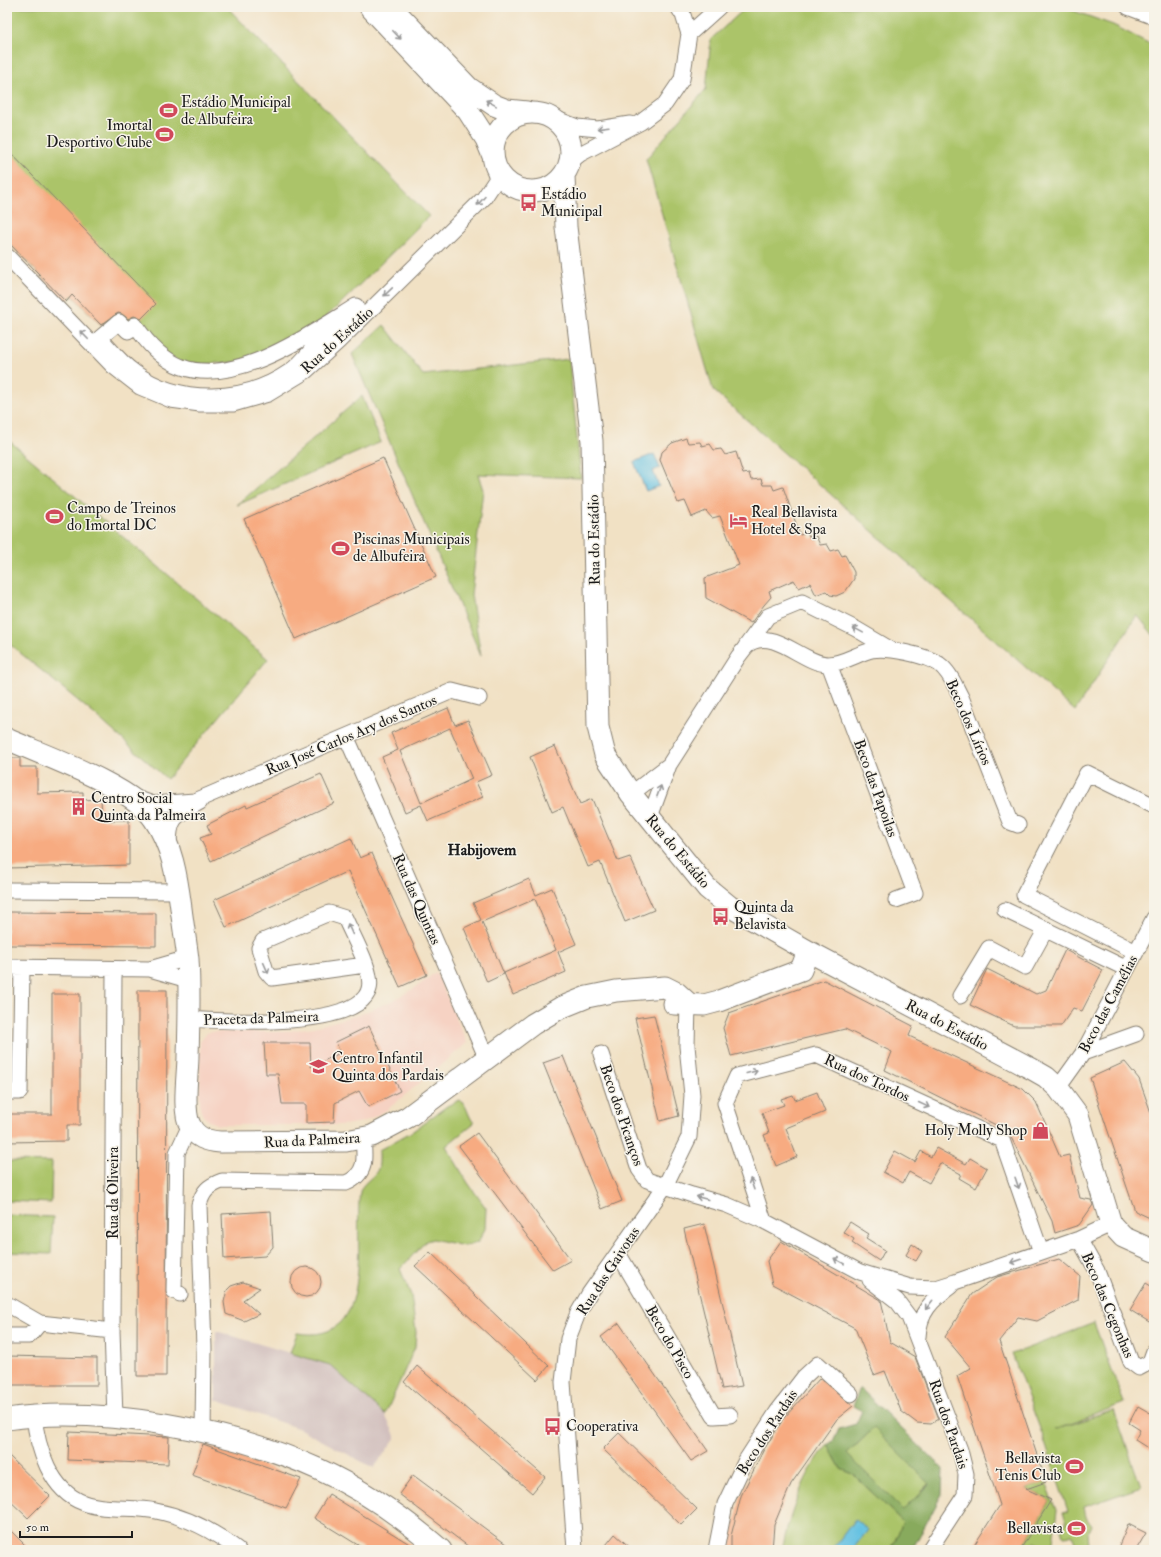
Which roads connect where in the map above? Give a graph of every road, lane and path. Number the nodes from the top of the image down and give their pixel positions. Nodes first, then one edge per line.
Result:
1 (370, 7) edge
2 (391, 7) edge
3 (678, 7) edge
4 (719, 7) edge
5 (1128, 7) edge
6 (1154, 17) edge
7 (689, 34) junction
8 (528, 112) junction
9 (554, 118) junction
10 (641, 122) junction
11 (494, 162) junction
12 (568, 168) junction
13 (531, 191) junction
14 (566, 227) junction
15 (7, 256) edge
16 (100, 338) joint
17 (891, 650) junction
18 (738, 657) junction
19 (829, 664) junction
20 (479, 698) dead end
21 (347, 738) junction
22 (7, 739) edge
23 (669, 766) junction
24 (224, 790) junction
25 (631, 794) junction
26 (128, 795) junction
27 (1154, 806) edge
28 (650, 817) junction
29 (1018, 825) dead end
30 (169, 847) junction
31 (7, 890) edge
32 (179, 891) junction
33 (896, 900) dead end
34 (1005, 910) dead end
35 (1152, 925) edge
36 (1046, 929) junction
37 (808, 951) junction
38 (1136, 952) junction
39 (188, 958) junction
40 (366, 965) junction
41 (7, 967) edge
42 (22, 968) junction
43 (114, 968) junction
44 (150, 969) junction
45 (1126, 969) junction
46 (188, 980) junction
47 (960, 996) dead end
48 (688, 1003) junction
49 (189, 1019) junction
50 (1136, 1034) dead end
51 (1083, 1053) junction
52 (601, 1054) dead end
53 (487, 1060) junction
54 (1058, 1088) junction
55 (7, 1092) edge
56 (190, 1125) junction
57 (363, 1138) junction
58 (665, 1186) junction
59 (764, 1221) junction
60 (1111, 1224) junction
61 (1079, 1239) junction
62 (1154, 1251) edge
63 (1041, 1252) junction
64 (618, 1253) junction
65 (860, 1272) junction
66 (955, 1282) junction
67 (180, 1294) dead end
68 (7, 1304) edge
69 (40, 1323) junction
70 (112, 1331) junction
71 (7, 1336) edge
72 (918, 1338) junction
73 (1153, 1348) edge
74 (851, 1394) dead end
75 (34, 1415) junction
76 (730, 1415) dead end
77 (114, 1417) junction
78 (7, 1419) edge
79 (203, 1432) junction
80 (238, 1550) edge
81 (441, 1550) edge
82 (575, 1550) edge
83 (716, 1550) edge
84 (929, 1550) edge

1 -> 11 street
8 -> 2 street
3 - 7 street
4 - 7 street
5 - 6 street
7 - 10 street
8 - 9 street
8 - 11 street, Rua do Estádio
10 -> 9 street
9 - 12 street, Rua do Estádio
10 - 12 street
11 - 13 street
11 -> 15 street, Rua do Estádio
12 - 13 street
12 - 14 street, Rua do Estádio
13 - 14 street
14 - 25 street, Rua do Estádio
16 - 16 street
17 -> 18 street
17 - 19 street
17 - 29 street, Beco dos Lírios
18 - 19 street
18 - 23 street
19 - 33 street, Beco das Papoilas
20 - 21 street, Rua José Carlos Ary dos Santos
21 - 24 street, Rua José Carlos Ary dos Santos
21 - 53 street, Rua das Quintas
22 - 26 street, Rua José Carlos Ary dos Santos
23 - 25 street
28 -> 23 street
24 - 26 street, Rua José Carlos Ary dos Santos
24 - 30 street, Rua José Carlos Ary dos Santos
25 - 28 street, Rua do Estádio
26 - 30 street
27 - 38 street
28 - 37 street, Rua do Estádio
30 - 32 street
31 - 32 street
32 - 39 street
34 - 36 street
35 - 38 street, Beco das Camélias
36 - 45 street
36 - 47 street
37 - 48 street, Rua da Palmeira
37 - 54 street, Rua do Estádio
38 - 45 street, Beco das Camélias
39 - 44 street
39 - 46 street
40 -> 40 street, Praceta da Palmeira
40 - 49 street, Praceta da Palmeira
41 - 42 street
42 - 43 street
42 - 55 street
43 - 44 street
43 - 70 street, Rua da Oliveira
44 - 46 street
45 - 51 street, Beco das Camélias
46 - 49 street
48 - 53 street, Rua da Palmeira
48 - 58 street, Rua das Gaivotas
49 - 56 street
50 - 51 street
51 - 54 street, Beco das Camélias
52 - 58 street, Beco dos Picanços
53 - 57 street, Rua da Palmeira
54 - 60 street, Rua do Estádio
56 - 57 street, Rua da Palmeira
56 - 67 street
57 - 79 street
59 -> 58 street
58 - 64 street, Rua das Gaivotas
59 -> 63 street, Rua dos Tordos
65 -> 59 street
60 - 61 street
60 - 62 street, Rua do Estádio
61 - 63 street
61 - 73 street, Beco das Cegonhas
63 -> 66 street
64 - 76 street, Beco do Pisco
64 - 82 street, Rua das Gaivotas
65 - 66 street
65 - 72 street, Rua dos Pardais
66 -> 72 street
68 - 69 street
69 - 70 street
69 - 71 street
70 - 77 street, Rua da Oliveira
72 - 84 street, Rua dos Pardais
74 - 83 street, Beco dos Pardais
75 - 77 street
75 - 78 street
75 - 80 street
77 - 79 street
79 - 81 street

